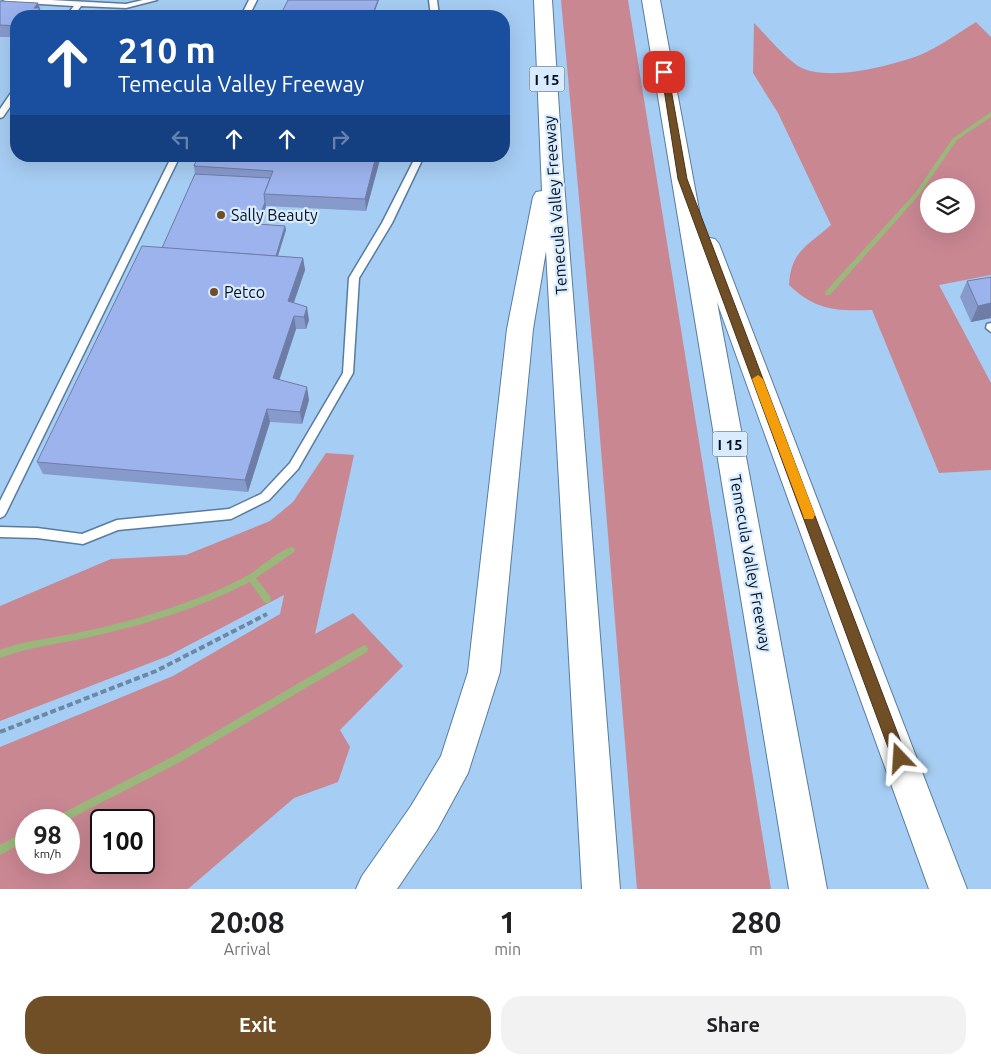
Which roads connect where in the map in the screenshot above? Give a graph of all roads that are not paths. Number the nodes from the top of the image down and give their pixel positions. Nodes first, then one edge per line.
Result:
1 (7, 0) edge
2 (153, 0) edge
3 (543, 0) edge
4 (651, 0) edge
5 (79, 4) junction
6 (74, 10) edge
7 (10, 100) edge
8 (0, 114) edge
9 (551, 157) junction
10 (173, 162) edge
11 (417, 162) edge
12 (683, 179) junction
13 (0, 513) edge
14 (0, 532) edge
15 (375, 889) edge
16 (601, 889) edge
17 (808, 889) edge
18 (948, 889) edge

1 - 5 lane
2 - 5 lane
3 - 9 highway, Temecula Valley Freeway / I 15
4 - 12 highway, Temecula Valley Freeway / I 15
5 - 6 lane
7 - 8 lane
9 - 15 highway
9 - 16 highway, Temecula Valley Freeway / I 15
10 - 13 lane
11 - 14 lane
12 - 17 highway, Temecula Valley Freeway / I 15
12 - 18 highway

